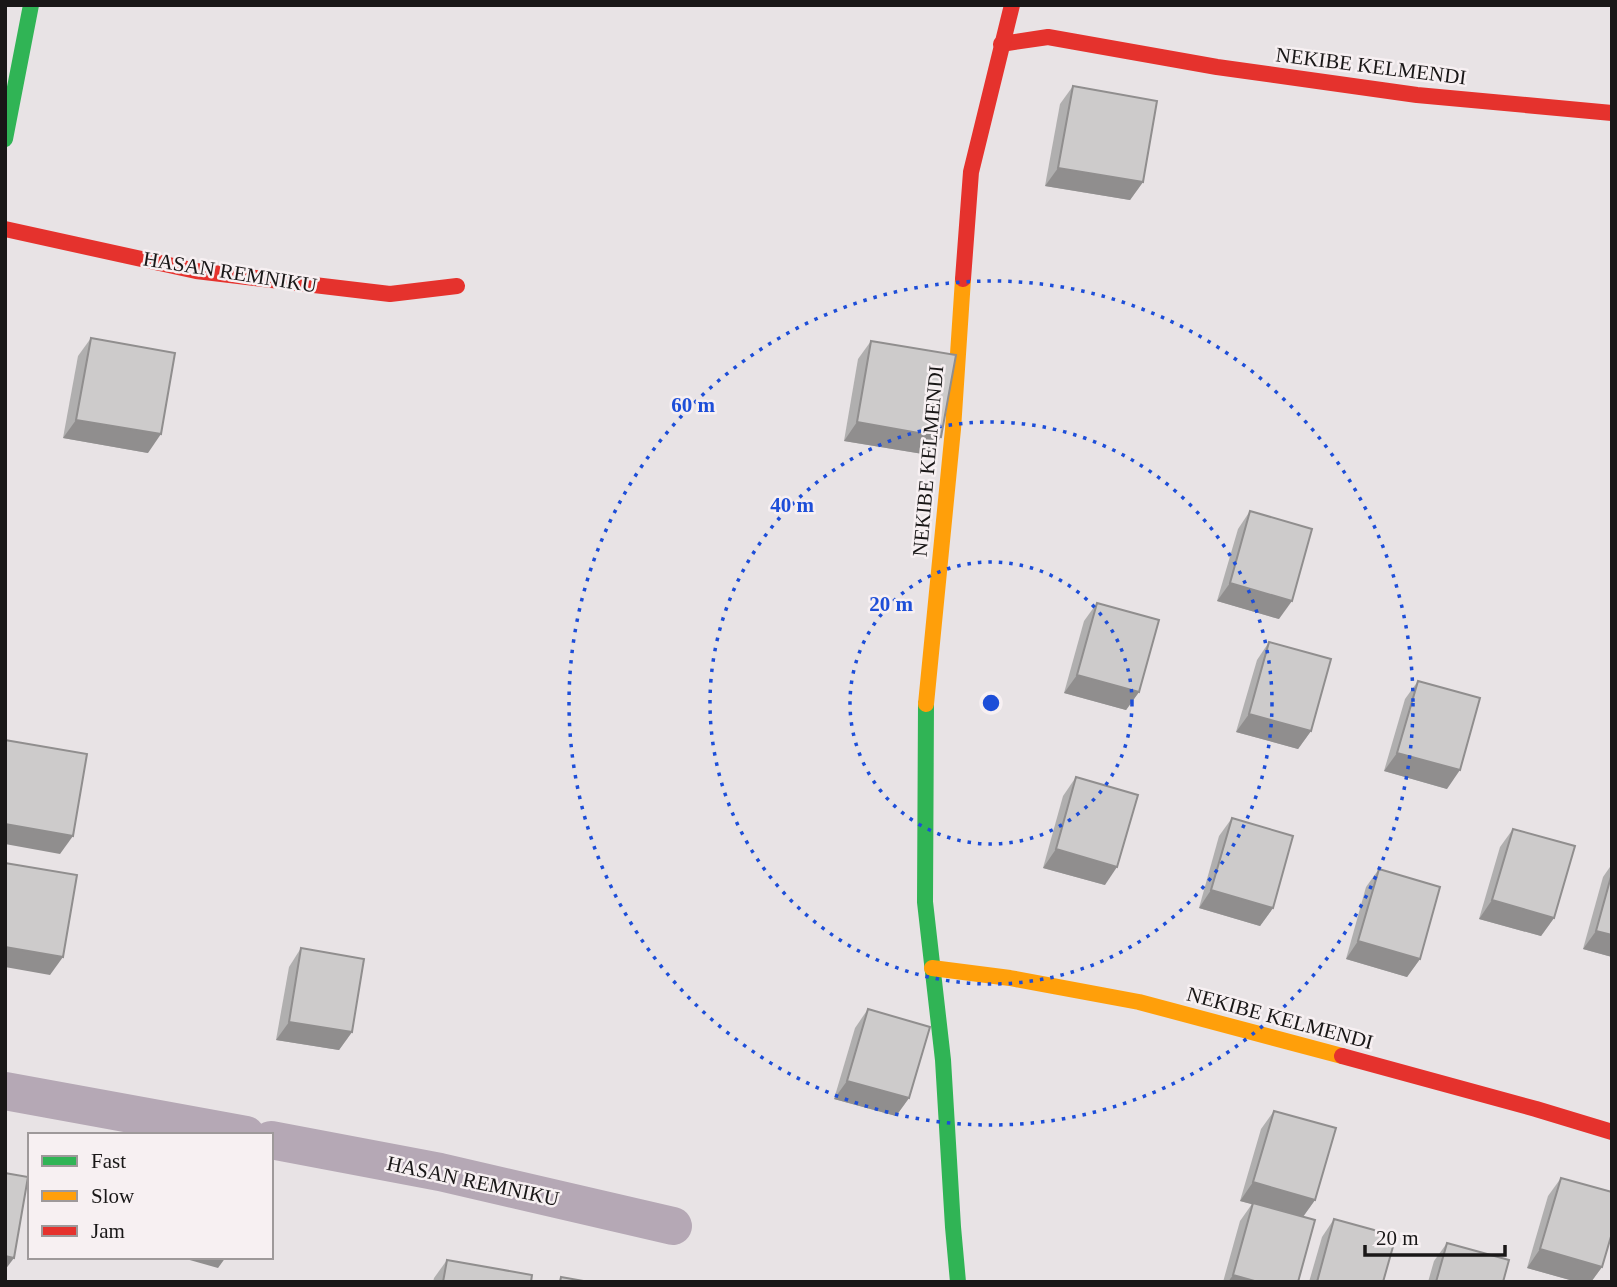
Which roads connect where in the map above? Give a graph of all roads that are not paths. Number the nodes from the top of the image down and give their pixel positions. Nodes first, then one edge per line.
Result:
1 (31, 5) edge
2 (1012, 5) edge
3 (1001, 44) junction
4 (1612, 113) edge
5 (5, 139) edge
6 (5, 229) edge
7 (457, 286) dead end
8 (932, 968) junction
9 (5, 1091) edge
10 (1612, 1132) edge
11 (235, 1133) edge
12 (273, 1140) edge
13 (673, 1226) dead end
14 (958, 1282) edge

1 - 5 street
2 - 3 street, NEKIBE KELMENDI
3 - 4 street, NEKIBE KELMENDI
3 - 8 street, NEKIBE KELMENDI
6 - 7 street, HASAN REMNIKU
8 - 10 street, NEKIBE KELMENDI
8 - 14 street, NEKIBE KELMENDI
9 - 11 street
12 - 13 street, HASAN REMNIKU

